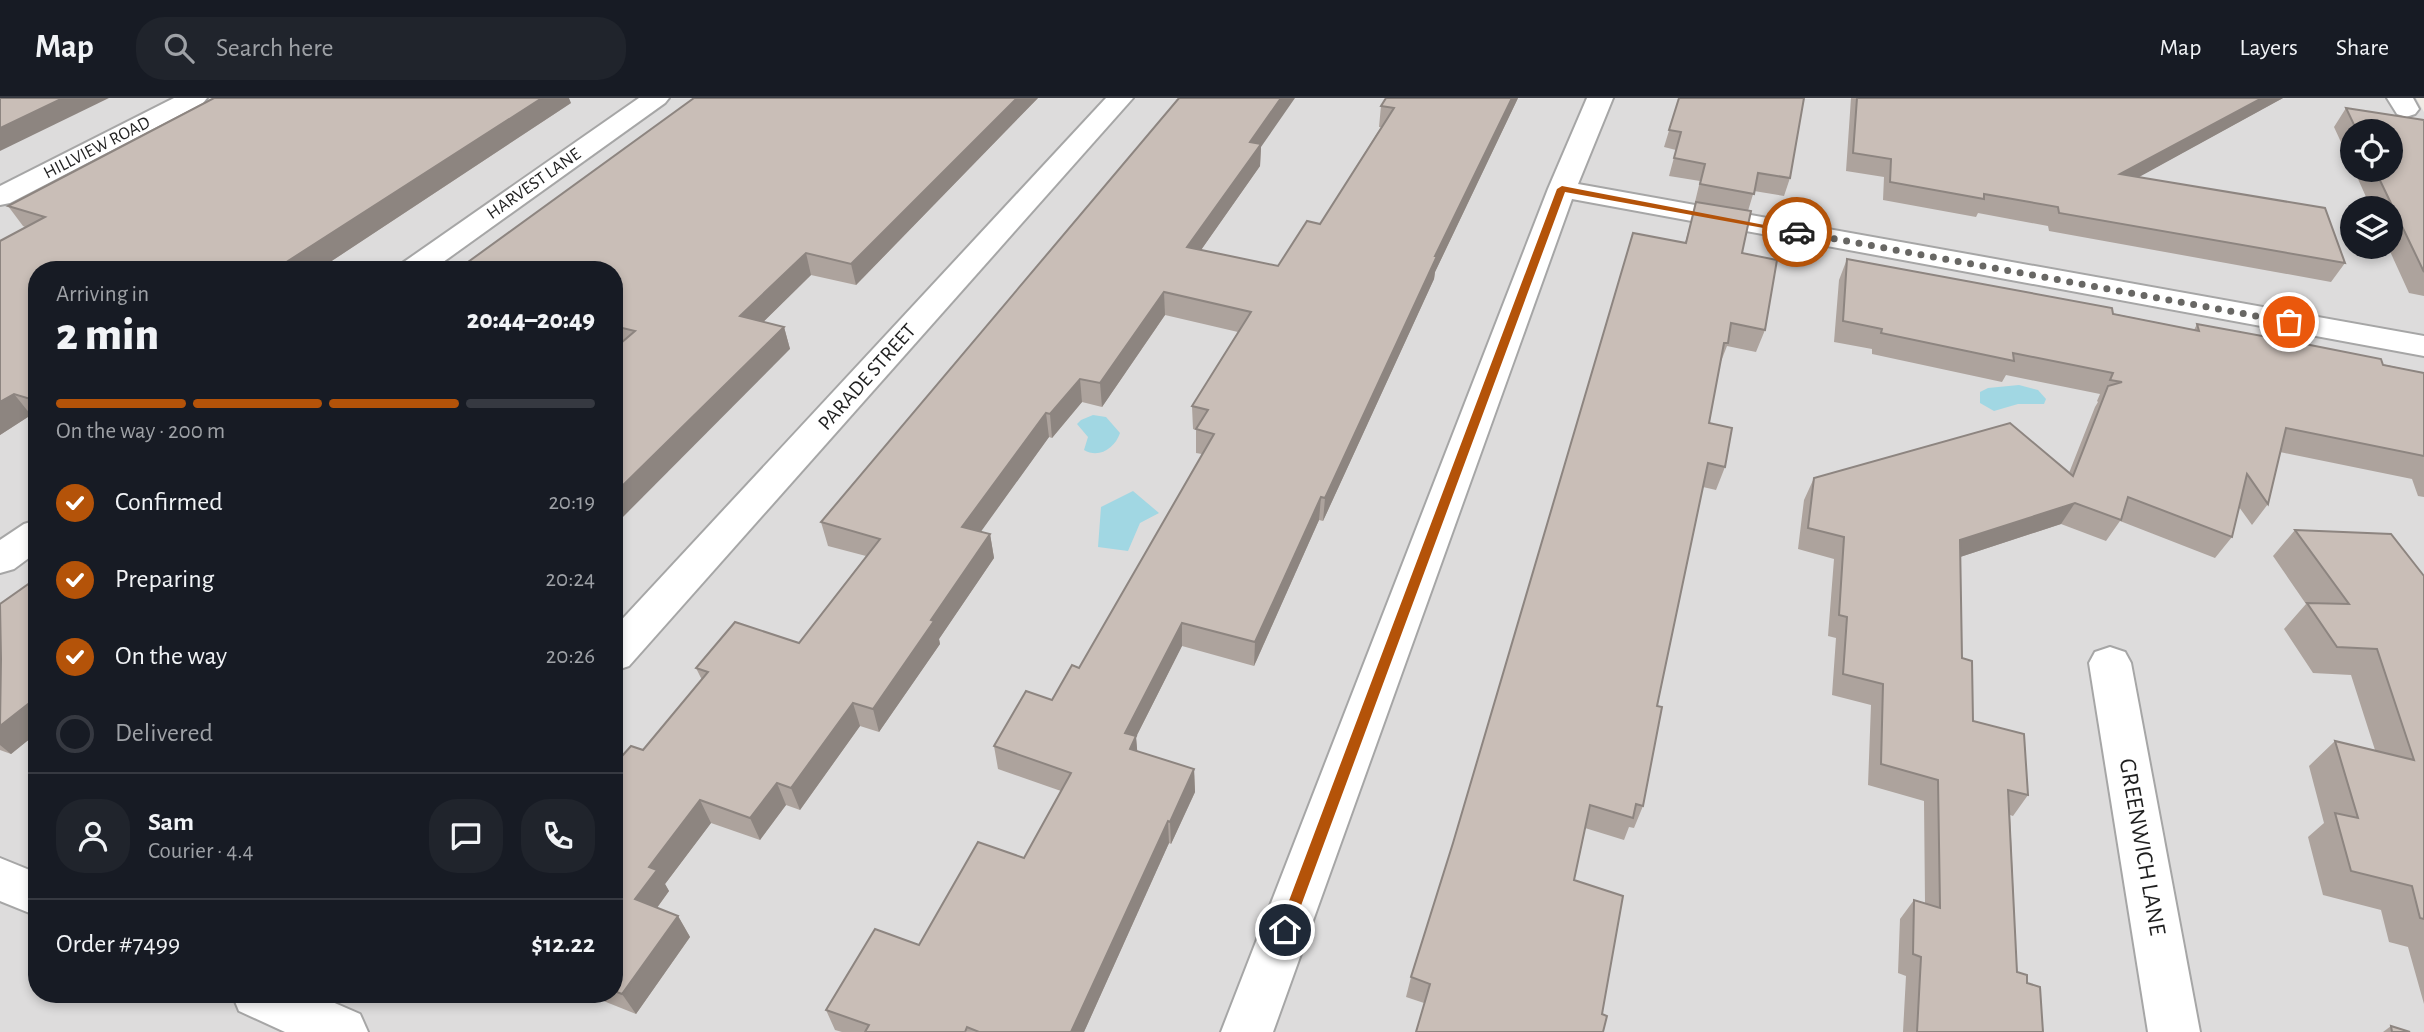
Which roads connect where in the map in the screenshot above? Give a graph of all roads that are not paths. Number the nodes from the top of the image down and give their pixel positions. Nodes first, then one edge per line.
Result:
1 (194, 98) edge
2 (656, 98) edge
3 (1120, 98) edge
4 (1600, 98) edge
5 (1562, 189) junction
6 (0, 197) edge
7 (425, 261) edge
8 (2424, 346) edge
9 (28, 539) edge
10 (0, 559) edge
11 (623, 645) edge
12 (2110, 663) dead end
13 (0, 879) edge
14 (28, 891) edge
15 (292, 1003) edge
16 (342, 1032) edge
17 (1247, 1032) edge
18 (2174, 1032) edge

1 - 6 street, HILLVIEW ROAD
2 - 7 street, HARVEST LANE
3 - 11 street, PARADE STREET
4 - 5 street
5 - 8 street
5 - 17 street
9 - 10 street
12 - 18 street, GREENWICH LANE
13 - 14 street
15 - 16 street

